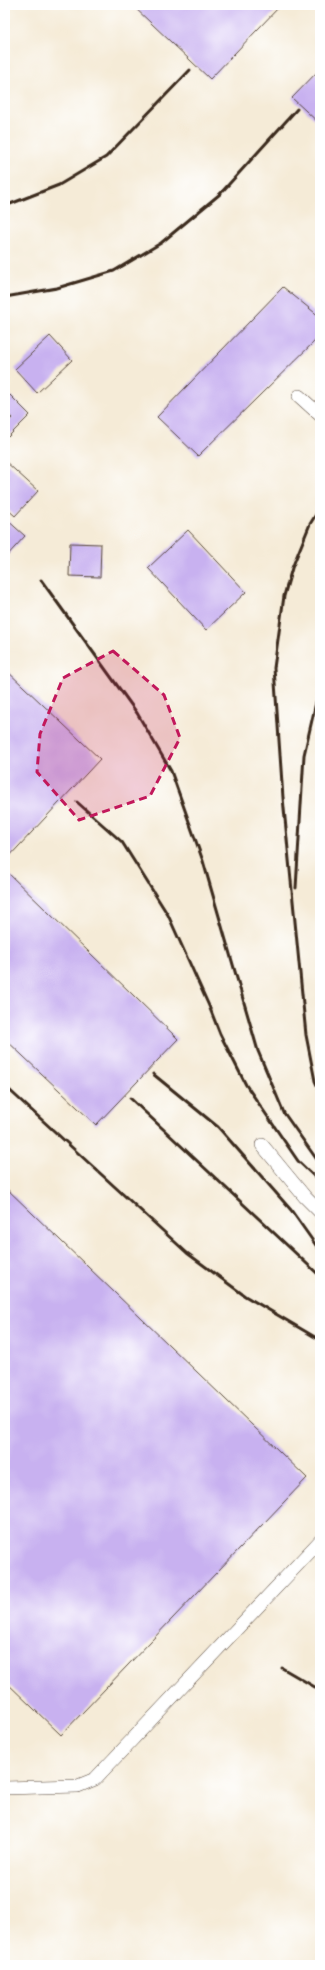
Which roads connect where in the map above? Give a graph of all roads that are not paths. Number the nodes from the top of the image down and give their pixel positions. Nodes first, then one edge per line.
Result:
1 (299, 396) dead end
2 (320, 415) edge
3 (262, 1145) dead end
4 (320, 1212) edge
5 (320, 1541) edge
6 (5, 1788) edge

1 - 2 lane
3 - 4 lane
5 - 6 lane

